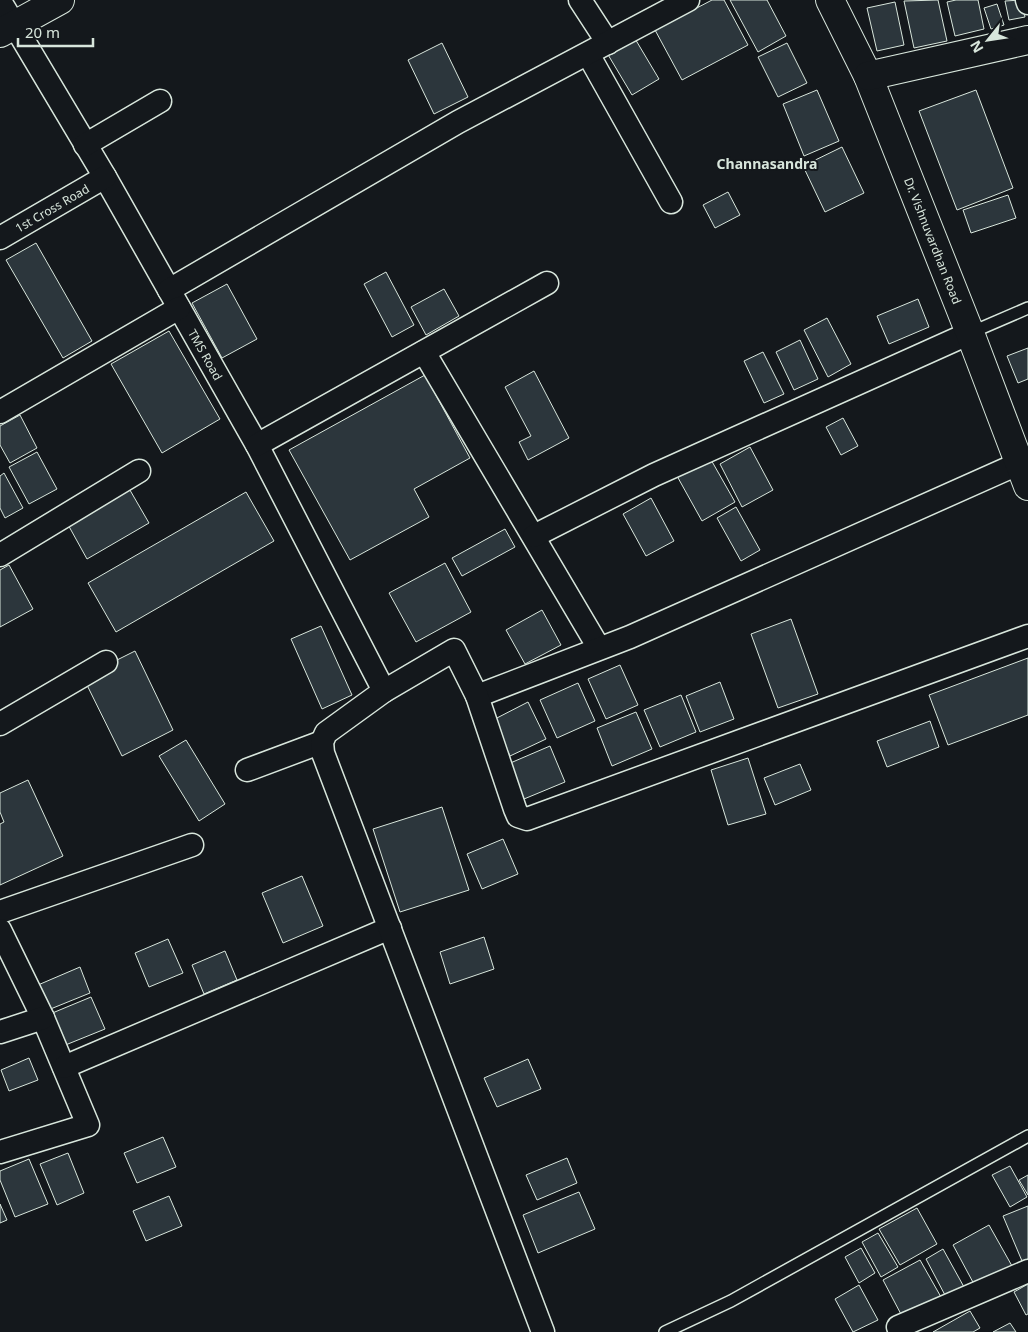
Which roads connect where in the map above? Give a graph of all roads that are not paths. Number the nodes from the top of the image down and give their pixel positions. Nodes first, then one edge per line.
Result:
1 (60, 0) edge
2 (580, 0) edge
3 (688, 0) edge
4 (830, 0) edge
5 (0, 1) edge
6 (7, 29) edge
7 (1028, 40) edge
8 (608, 43) junction
9 (588, 54) junction
10 (868, 76) junction
11 (160, 101) dead end
12 (85, 145) junction
13 (105, 177) junction
14 (671, 202) dead end
15 (0, 238) edge
16 (547, 283) dead end
17 (174, 299) junction
18 (1028, 308) edge
19 (970, 333) junction
20 (424, 352) junction
21 (0, 412) edge
22 (257, 445) junction
23 (139, 470) dead end
24 (1024, 475) edge
25 (534, 536) junction
26 (0, 555) edge
27 (1028, 636) edge
28 (599, 648) junction
29 (106, 662) dead end
30 (384, 691) junction
31 (477, 696) junction
32 (0, 724) edge
33 (322, 742) junction
34 (247, 770) dead end
35 (192, 845) dead end
36 (0, 912) edge
37 (390, 928) junction
38 (0, 930) edge
39 (43, 1018) junction
40 (0, 1032) edge
41 (64, 1067) junction
42 (1028, 1136) edge
43 (0, 1152) edge
44 (1028, 1271) edge
45 (898, 1327) dead end
46 (543, 1332) edge
47 (665, 1332) edge

1 - 6 main road
2 - 8 street
3 - 8 street
4 - 10 main road, Dr. Vishnuvardhan Road
5 - 6 street, TMS Road
6 - 12 street, TMS Road
7 - 10 main road
8 - 9 street
9 - 14 street
9 - 17 street
10 - 19 main road, Dr. Vishnuvardhan Road
11 - 12 street
12 - 13 street, TMS Road
13 - 15 street, 1st Cross Road
13 - 17 street, TMS Road
16 - 20 street
17 - 21 street
17 - 22 street, TMS Road
18 - 19 lane
19 - 24 main road, Dr. Vishnuvardhan Road
19 - 25 street
20 - 22 street
20 - 25 street
22 - 30 street, TMS Road
23 - 26 street
24 - 28 street
25 - 28 street
27 - 31 street
28 - 31 street
29 - 32 street
30 - 31 street
30 - 33 street
33 - 34 street
33 - 37 street
35 - 36 street
37 - 41 street
37 - 46 street
38 - 39 street
39 - 40 street
39 - 41 street
41 - 43 street
42 - 47 lane
44 - 45 street

